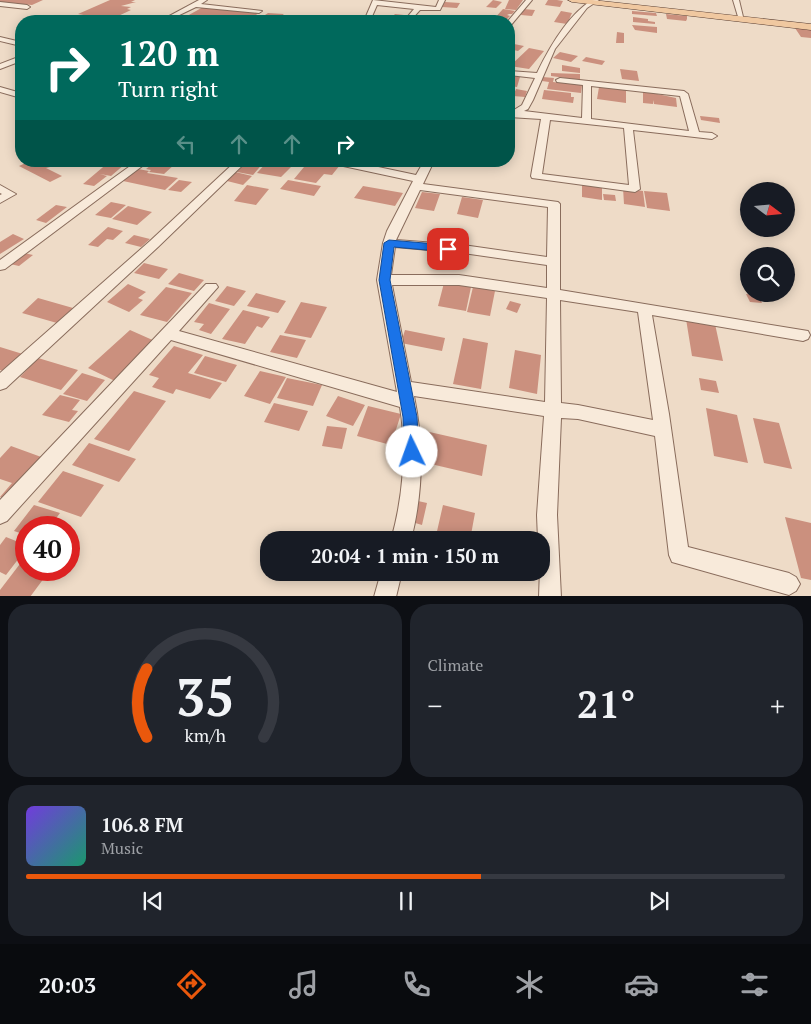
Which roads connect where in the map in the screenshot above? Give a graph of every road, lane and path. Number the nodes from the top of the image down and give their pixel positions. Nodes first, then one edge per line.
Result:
1 (204, 0) edge
2 (442, 0) edge
3 (529, 0) edge
4 (572, 0) edge
5 (736, 0) edge
6 (593, 1) edge
7 (376, 2) edge
8 (0, 4) edge
9 (196, 4) junction
10 (27, 7) dead end
11 (418, 8) junction
12 (259, 11) dead end
13 (175, 15) edge
14 (371, 15) edge
15 (412, 15) edge
16 (515, 17) edge
17 (742, 20) junction
18 (811, 27) edge
19 (0, 39) edge
20 (15, 43) edge
21 (15, 60) edge
22 (0, 66) edge
23 (515, 73) edge
24 (539, 76) junction
25 (560, 80) dead end
26 (588, 83) junction
27 (0, 89) edge
28 (15, 94) edge
29 (515, 112) edge
30 (515, 114) edge
31 (546, 117) junction
32 (586, 121) junction
33 (628, 126) junction
34 (695, 134) junction
35 (712, 136) dead end
36 (136, 167) edge
37 (236, 167) edge
38 (358, 167) edge
39 (426, 167) edge
40 (418, 182) junction
41 (0, 188) edge
42 (0, 200) edge
43 (389, 243) junction
44 (554, 262) junction
45 (0, 266) edge
46 (384, 280) junction
47 (211, 287) dead end
48 (554, 294) junction
49 (644, 308) junction
50 (168, 333) junction
51 (803, 334) dead end
52 (0, 383) edge
53 (406, 395) junction
54 (553, 410) junction
55 (663, 430) junction
56 (0, 514) edge
57 (403, 531) edge
58 (389, 581) edge
59 (789, 584) dead end
60 (385, 596) edge
61 (550, 596) edge

1 - 9 street
2 - 11 street
3 - 16 street
4 - 6 main road
5 - 17 street
6 - 17 main road
6 - 24 street
7 - 11 street
7 - 14 street
8 - 10 street
9 - 12 street
9 - 13 street
11 - 15 street
17 - 18 main road
19 - 20 street
21 - 22 street
23 - 24 street
24 - 29 street
25 - 26 street
26 - 32 street
26 - 34 street
27 - 28 street
30 - 31 street
31 - 32 street
31 - 33 street
32 - 33 street
33 - 34 street
34 - 35 street
36 - 45 street
37 - 52 street
38 - 40 street
39 - 40 street
40 - 43 street
40 - 44 street
41 - 42 street
43 - 44 street
43 - 46 street
44 - 48 street
46 - 48 street
46 - 53 street
47 - 50 street
48 - 49 street
48 - 54 street
49 - 51 street
49 - 55 street
50 - 53 street
50 - 56 street
53 - 54 street
53 - 57 street
54 - 55 street
54 - 61 street
55 - 59 street
58 - 60 street

